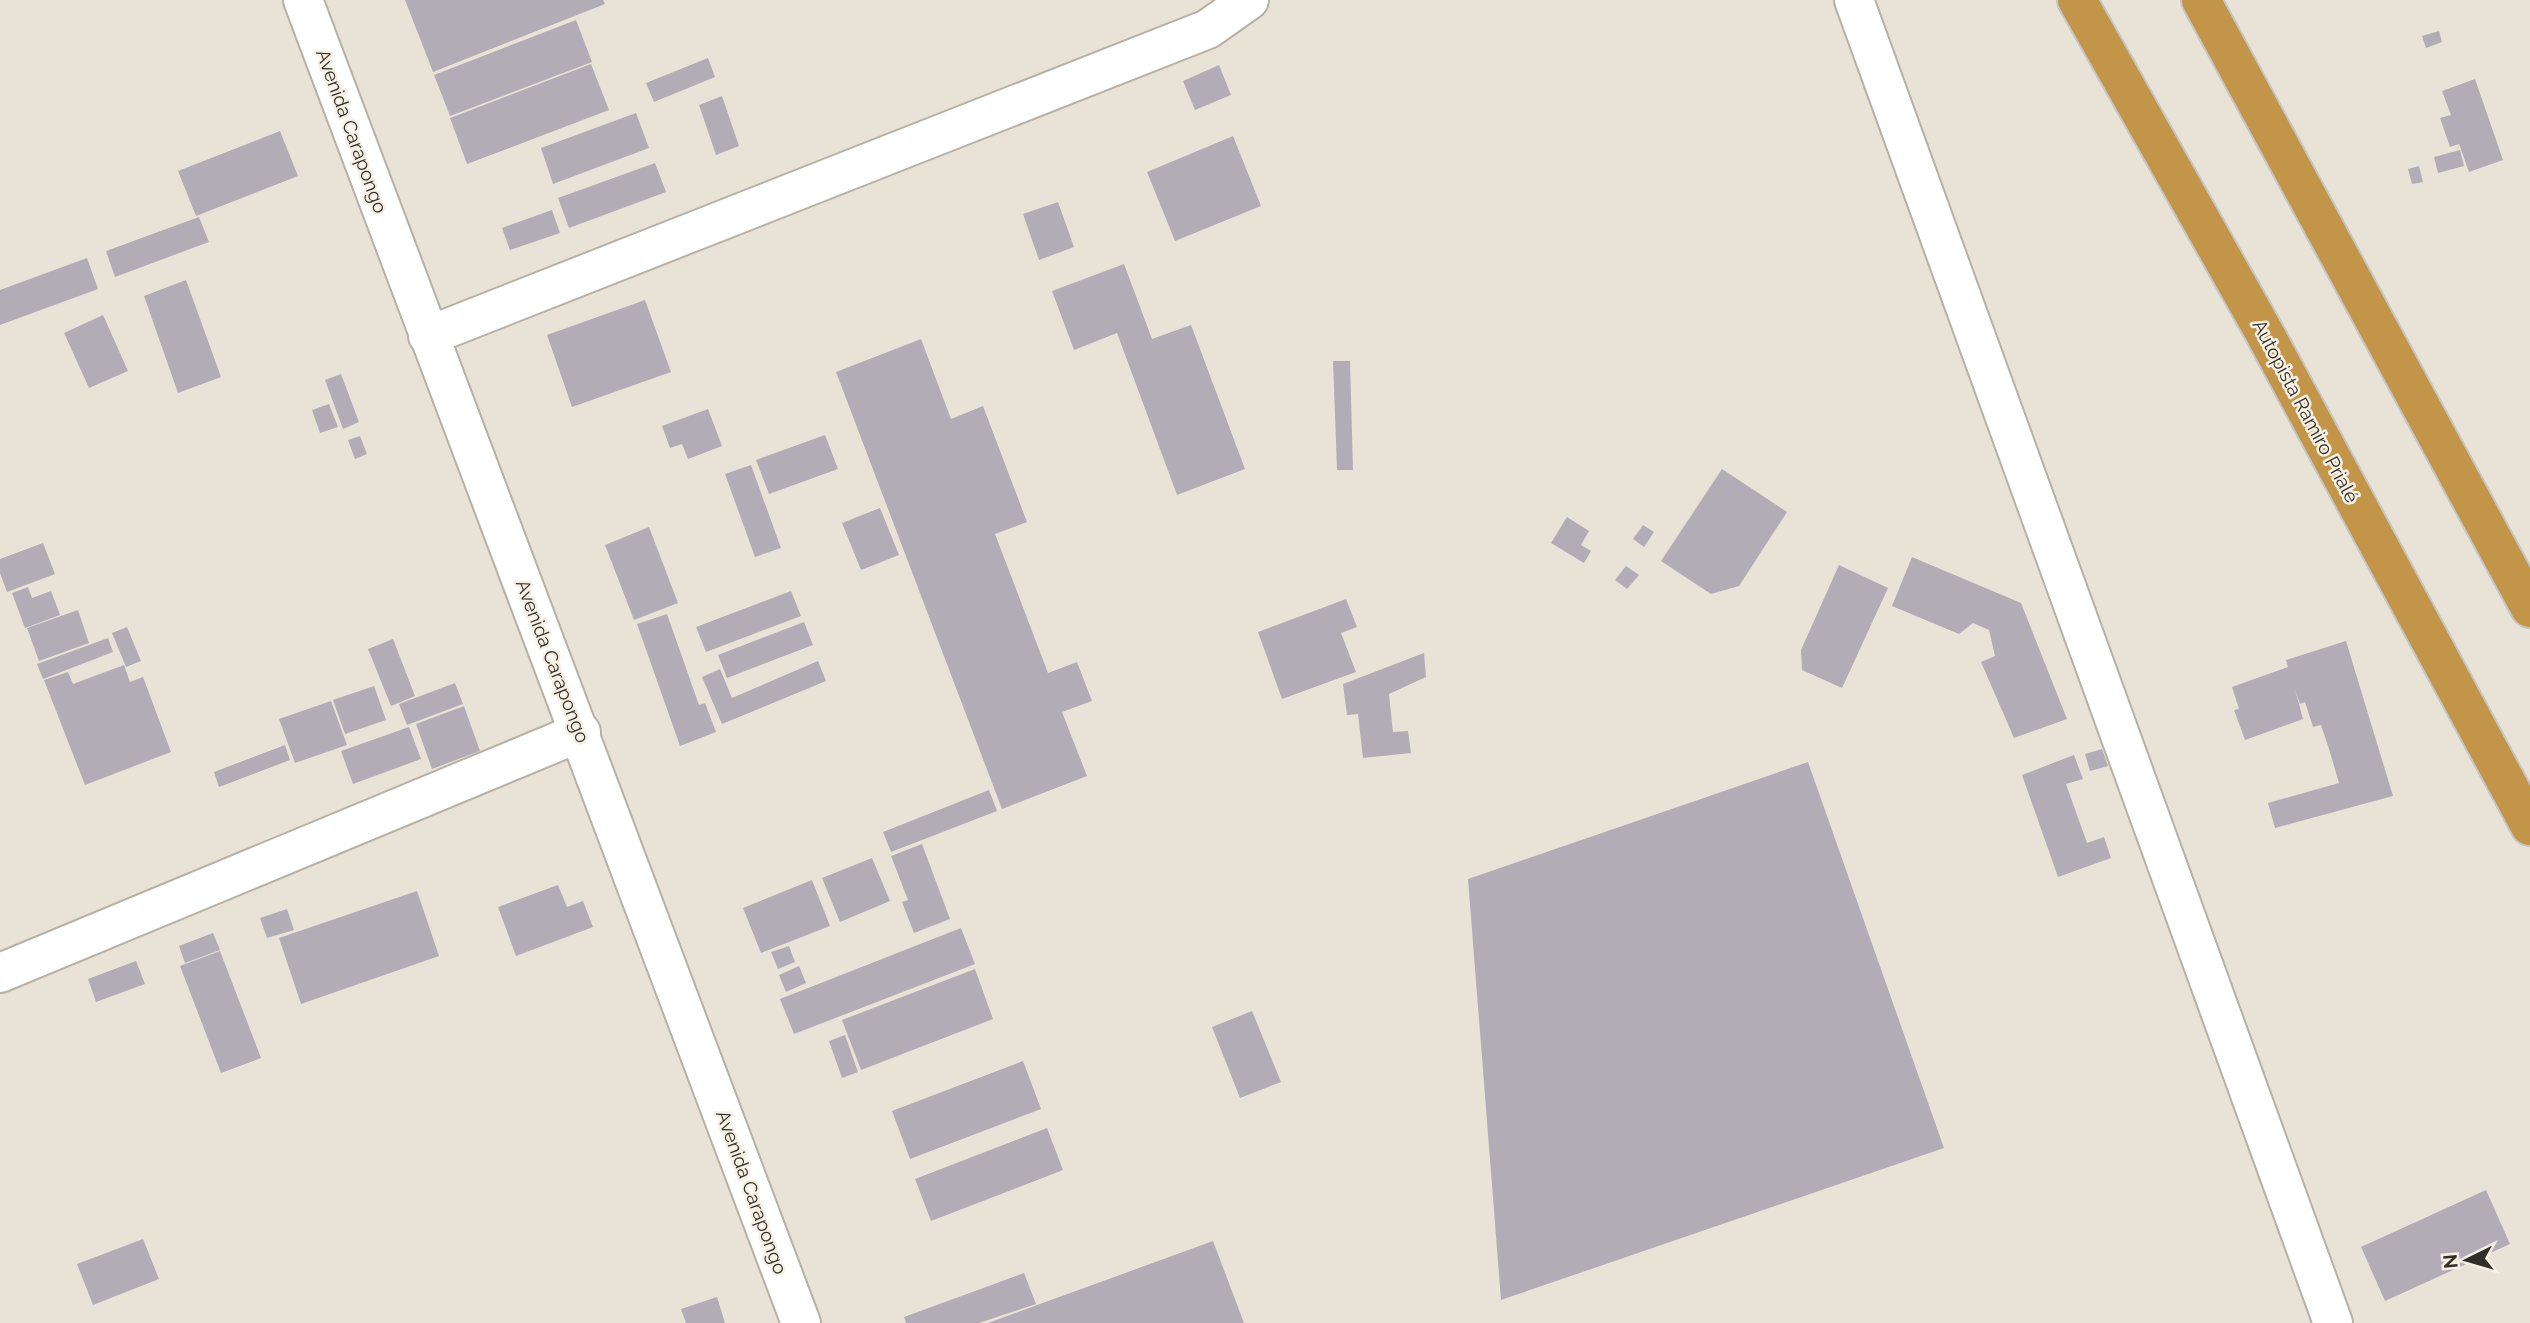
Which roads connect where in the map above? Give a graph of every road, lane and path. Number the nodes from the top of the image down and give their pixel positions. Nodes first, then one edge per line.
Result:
1 (303, 0) edge
2 (1249, 0) edge
3 (1854, 0) edge
4 (2077, 0) edge
5 (2201, 0) edge
6 (428, 336) junction
7 (2530, 608) edge
8 (581, 732) junction
9 (2530, 826) edge
10 (0, 973) edge
11 (801, 1323) edge
12 (2333, 1323) edge

1 - 6 street, Avenida Carapongo
2 - 6 street
3 - 12 street
4 - 9 highway, Autopista Ramiro Prialé
5 - 7 highway
6 - 8 street, Avenida Carapongo
8 - 10 street
8 - 11 street, Avenida Carapongo

